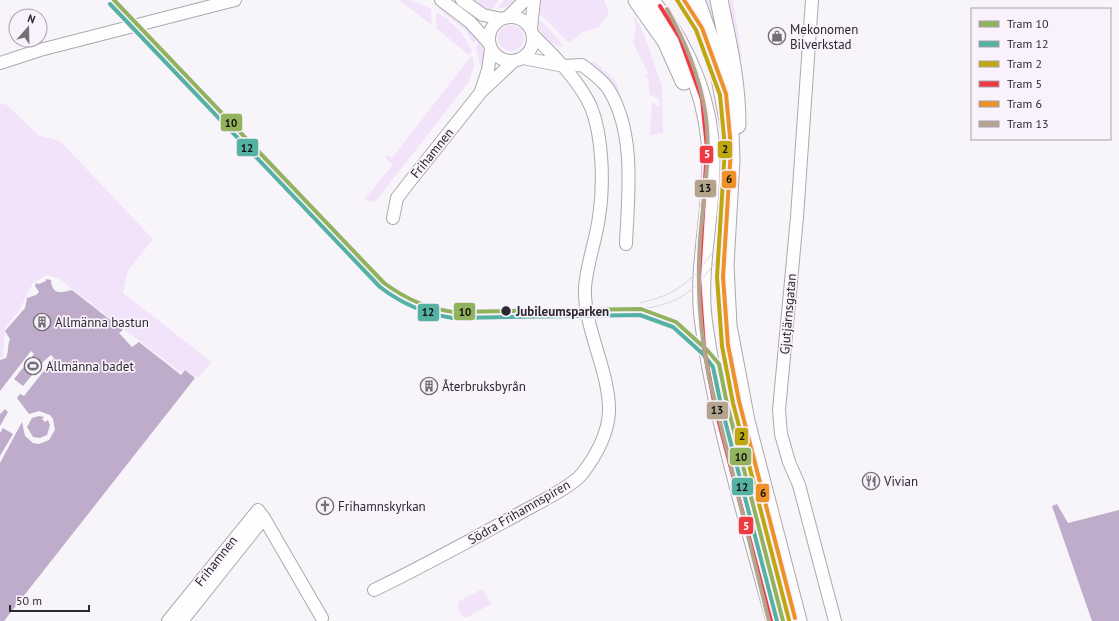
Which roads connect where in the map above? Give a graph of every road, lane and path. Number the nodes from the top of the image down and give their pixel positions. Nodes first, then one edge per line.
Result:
1 (236, 0) edge
2 (441, 0) edge
3 (462, 0) edge
4 (525, 0) edge
5 (534, 0) edge
6 (637, 0) edge
7 (650, 0) edge
8 (696, 0) edge
9 (719, 0) edge
10 (812, 0) edge
11 (505, 18) junction
12 (532, 32) junction
13 (490, 46) junction
14 (518, 60) junction
15 (0, 63) edge
16 (564, 66) junction
17 (480, 92) junction
18 (731, 160) junction
19 (393, 218) dead end
20 (626, 244) dead end
21 (702, 265) junction
22 (264, 518) junction
23 (374, 590) dead end
24 (322, 618) dead end
25 (168, 621) edge
26 (182, 621) edge
27 (775, 621) edge
28 (798, 621) edge
29 (834, 621) edge

1 - 15 street
2 - 13 street
3 - 11 street
4 - 11 street
5 - 12 street
6 - 21 main road
7 - 21 main road
8 - 18 main road
9 - 18 main road
10 - 29 street, Gjutjärnsgatan
11 - 12 street
11 - 13 street
12 - 14 street
12 - 16 street
13 - 14 street
13 - 17 street, Frihamnen
14 - 16 street
14 - 17 street, Frihamnen
16 - 20 street
16 - 23 street, Södra Frihamnspiren
17 - 19 street, Frihamnen
18 - 28 main road
21 - 27 main road
22 - 24 street
22 - 25 street, Frihamnen
22 - 26 street, Frihamnen

